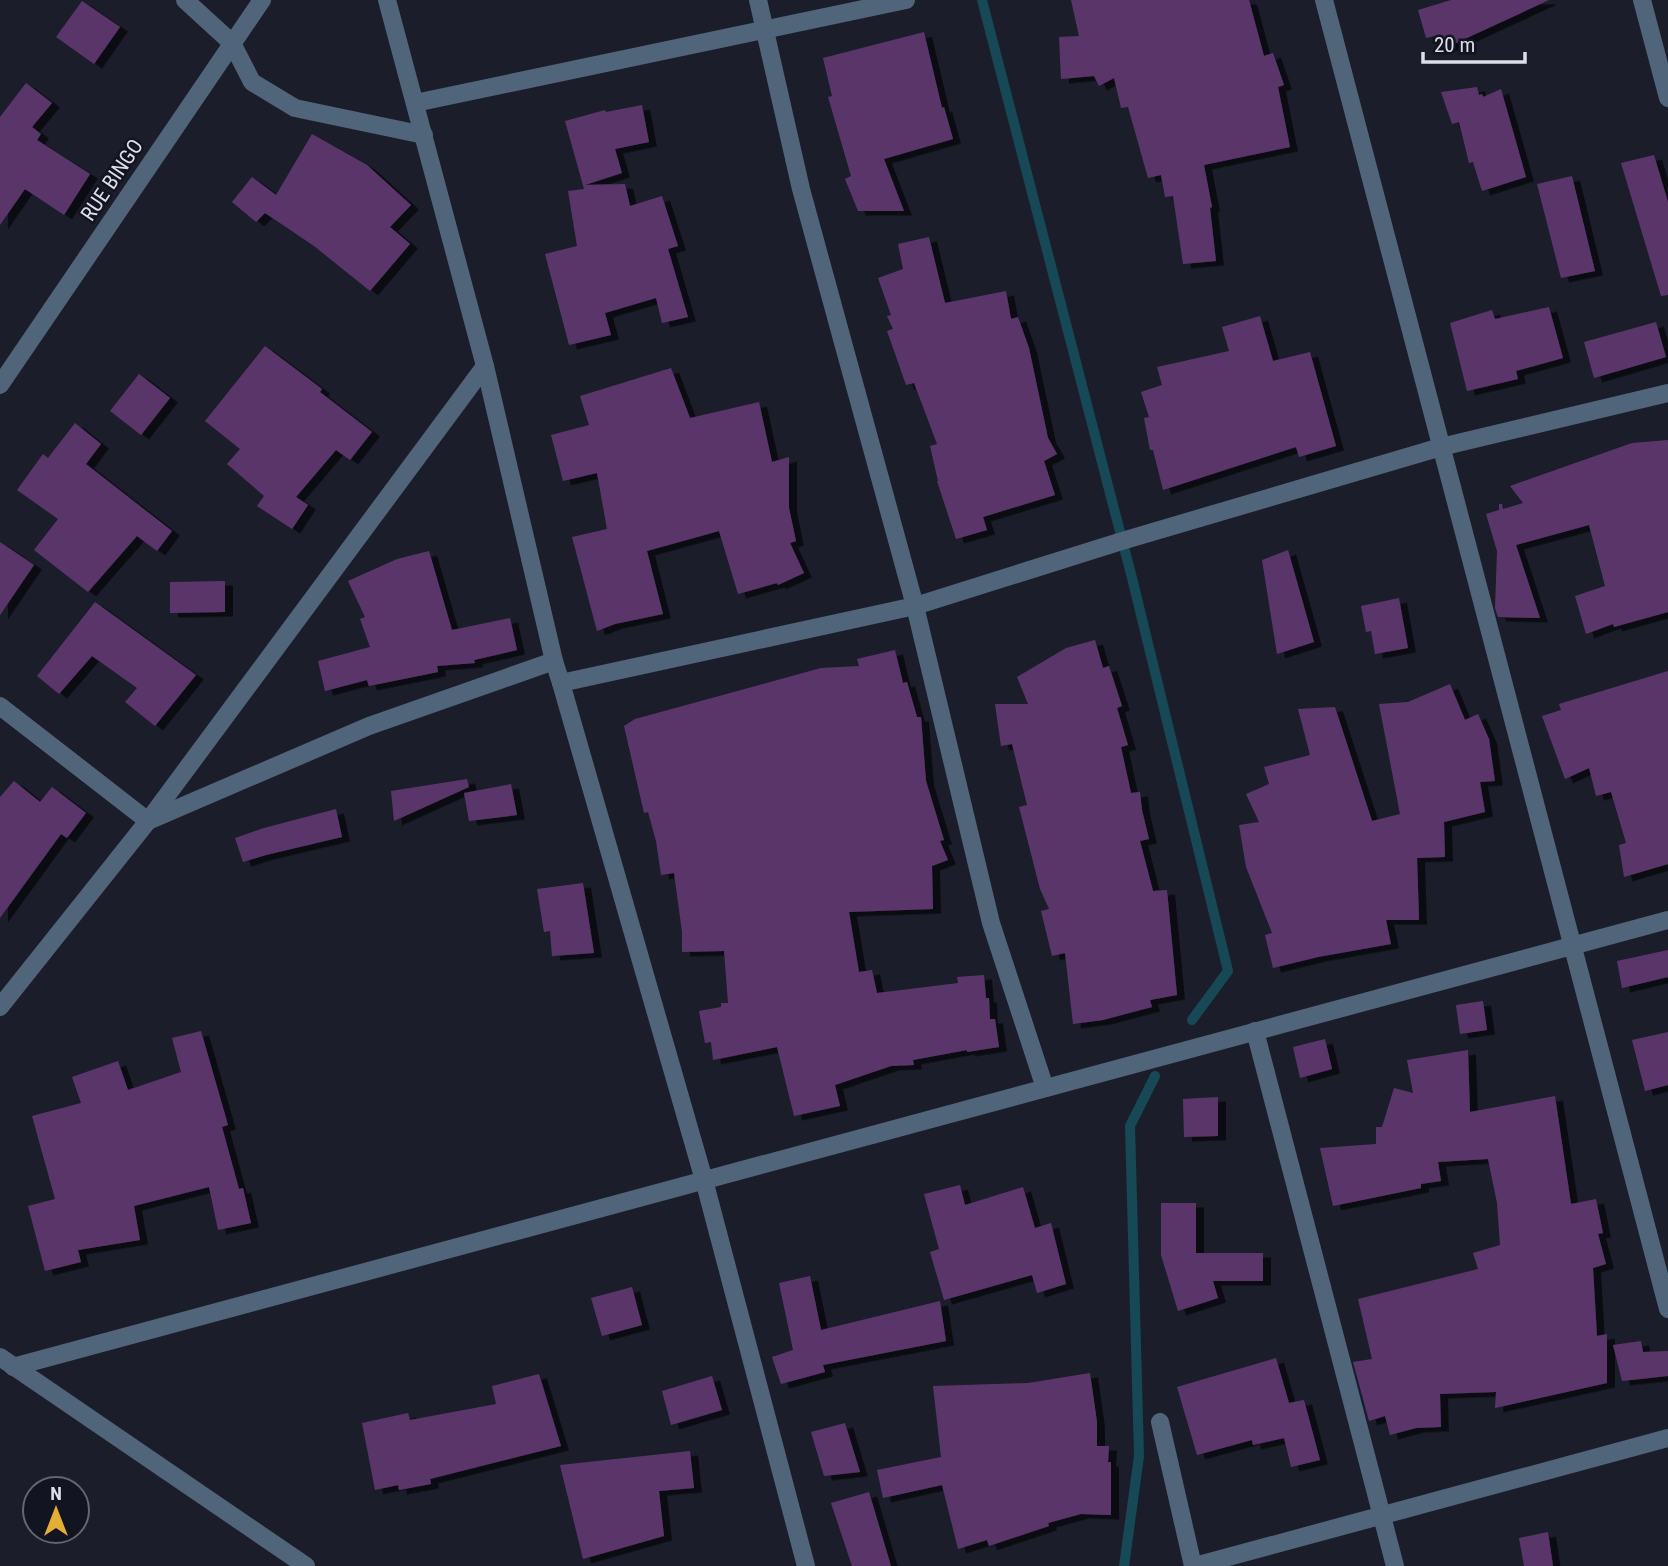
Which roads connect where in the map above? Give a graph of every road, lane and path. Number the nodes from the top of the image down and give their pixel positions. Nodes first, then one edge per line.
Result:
1 (185, 0) edge
2 (262, 0) edge
3 (387, 0) edge
4 (758, 0) edge
5 (906, 0) edge
6 (1324, 0) edge
7 (1642, 0) edge
8 (766, 30) junction
9 (232, 43) junction
10 (1668, 98) edge
11 (415, 103) junction
12 (424, 135) junction
13 (485, 366) junction
14 (0, 385) edge
15 (1668, 393) edge
16 (1441, 447) junction
17 (915, 606) junction
18 (554, 661) junction
19 (561, 683) junction
20 (0, 706) edge
21 (148, 821) junction
22 (1668, 920) edge
23 (1573, 946) junction
24 (0, 1007) edge
25 (1255, 1031) junction
26 (1045, 1088) junction
27 (704, 1180) junction
28 (1668, 1309) edge
29 (7, 1362) edge
30 (1160, 1422) dead end
31 (1668, 1438) edge
32 (1381, 1516) junction
33 (306, 1566) edge
34 (806, 1566) edge
35 (1194, 1566) edge
36 (1395, 1566) edge

1 - 9 street
2 - 9 street, RUE BINGO
3 - 11 street
4 - 8 street
5 - 8 street
6 - 16 street
7 - 10 street
8 - 11 street
8 - 17 street
9 - 12 street
9 - 14 street, RUE BINGO
11 - 12 street
12 - 13 street
13 - 18 street
13 - 21 street
15 - 16 street
16 - 17 street
16 - 23 street
17 - 19 street
17 - 26 street
18 - 19 street
18 - 21 street
19 - 27 street
20 - 21 street
21 - 24 street
22 - 23 street
23 - 25 street
23 - 28 street
25 - 26 street
25 - 32 street
26 - 27 street
27 - 29 street
27 - 34 street
29 - 33 street
30 - 35 street
31 - 32 street
32 - 35 street
32 - 36 street

